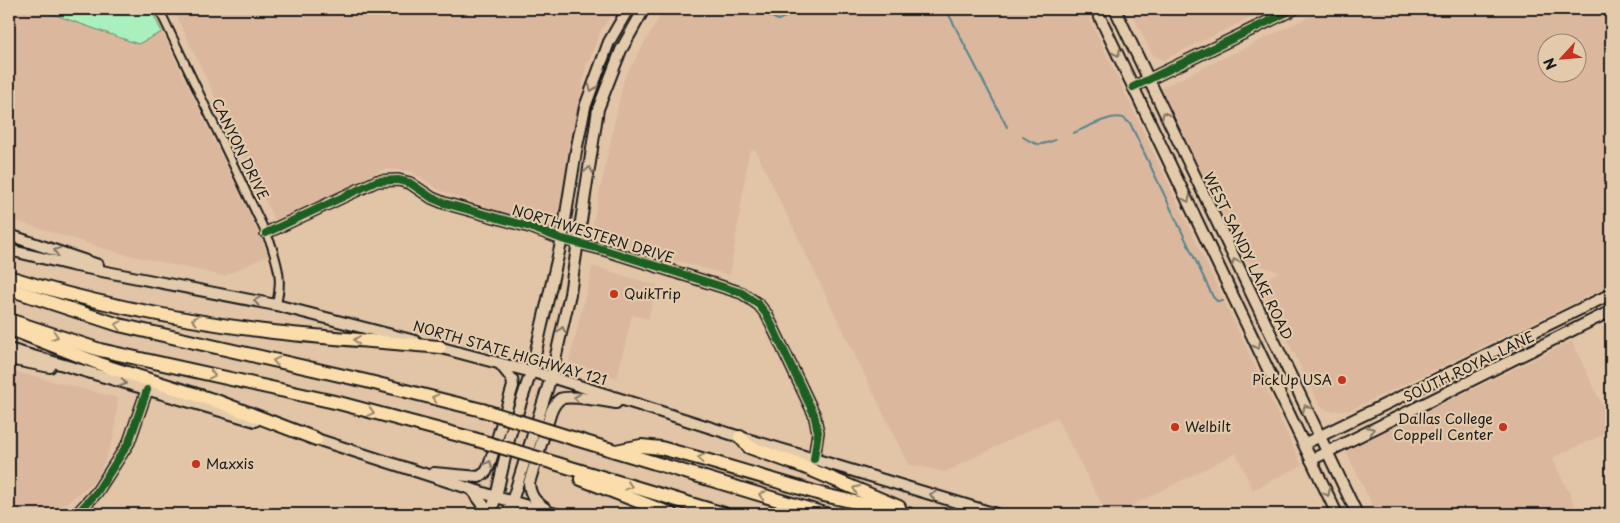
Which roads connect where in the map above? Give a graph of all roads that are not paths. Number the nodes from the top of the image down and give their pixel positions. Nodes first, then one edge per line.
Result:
1 (159, 9) edge
2 (628, 9) edge
3 (644, 9) edge
4 (1096, 9) edge
5 (1115, 9) edge
6 (1294, 9) edge
7 (1148, 80) junction
8 (1133, 87) junction
9 (266, 233) junction
10 (9, 235) edge
11 (562, 239) junction
12 (578, 243) junction
13 (9, 250) edge
14 (9, 277) edge
15 (154, 281) junction
16 (9, 289) edge
17 (1611, 294) edge
18 (1255, 302) junction
19 (276, 305) junction
20 (1240, 309) junction
21 (1611, 311) edge
22 (9, 320) edge
23 (9, 328) edge
24 (1536, 330) junction
25 (1543, 345) junction
26 (440, 347) junction
27 (9, 349) edge
28 (537, 349) junction
29 (556, 356) junction
30 (9, 360) edge
31 (498, 363) junction
32 (513, 367) junction
33 (531, 372) junction
34 (94, 375) junction
35 (551, 377) junction
36 (572, 384) junction
37 (147, 390) junction
38 (642, 406) junction
39 (1319, 436) junction
40 (740, 438) junction
41 (316, 439) junction
42 (1304, 444) junction
43 (616, 451) junction
44 (1327, 452) junction
45 (814, 458) junction
46 (545, 460) junction
47 (1312, 460) junction
48 (413, 471) junction
49 (471, 490) junction
50 (496, 497) junction
51 (513, 502) junction
52 (78, 514) edge
53 (489, 514) edge
54 (508, 514) edge
55 (517, 514) edge
56 (554, 514) edge
57 (671, 514) edge
58 (724, 514) edge
59 (825, 514) edge
60 (908, 514) edge
61 (917, 514) edge
62 (996, 514) edge
63 (1337, 514) edge
64 (1357, 514) edge

1 - 9 street, CANYON DRIVE
2 -> 11 main road
12 -> 3 main road
4 -> 8 main road
5 - 7 main road, WEST SANDY LAKE ROAD
6 - 7 main road
7 - 8 main road
18 -> 7 main road, WEST SANDY LAKE ROAD
8 -> 20 main road
9 - 11 main road, NORTHWESTERN DRIVE
9 - 19 street, CANYON DRIVE
15 -> 10 main road
11 - 12 main road, NORTHWESTERN DRIVE
11 - 28 main road
29 -> 12 main road
12 - 45 main road, NORTHWESTERN DRIVE
13 - 15 main road, NORTH STATE HIGHWAY 121
26 -> 14 highway
19 -> 15 main road, NORTH STATE HIGHWAY 121
43 -> 16 highway, bridge
17 - 24 main road, SOUTH ROYAL LANE
18 - 20 main road
39 -> 18 main road, WEST SANDY LAKE ROAD
19 - 26 main road, NORTH STATE HIGHWAY 121
20 -> 42 main road
21 - 25 main road, SOUTH ROYAL LANE
22 -> 46 highway, bridge
23 - 41 highway
24 - 25 main road
24 - 39 main road, SOUTH ROYAL LANE
44 -> 25 main road, SOUTH ROYAL LANE
26 - 31 main road, NORTH STATE HIGHWAY 121
27 - 34 main road
28 - 32 main road
28 - 33 main road
29 - 35 main road
29 - 36 main road
30 - 34 main road
31 - 32 main road, NORTH STATE HIGHWAY 121
48 -> 31 main road
32 - 33 main road, NORTH STATE HIGHWAY 121
33 - 35 main road, NORTH STATE HIGHWAY 121
33 - 50 main road
34 -> 37 main road
35 - 36 main road, NORTH STATE HIGHWAY 121
35 - 51 main road
36 - 38 main road, NORTH STATE HIGHWAY 121
37 - 41 main road
37 - 52 main road
38 - 40 main road, NORTH STATE HIGHWAY 121
38 -> 56 main road
39 - 42 main road, SOUTH ROYAL LANE
39 - 44 main road, WEST SANDY LAKE ROAD
40 - 45 main road, NORTH STATE HIGHWAY 121
61 -> 40 highway
41 - 48 main road
42 - 47 main road
59 -> 43 highway
60 -> 43 highway
44 - 47 main road, SOUTH ROYAL LANE
44 - 64 main road, WEST SANDY LAKE ROAD
62 -> 45 main road, NORTH STATE HIGHWAY 121
46 - 57 highway
46 -> 58 highway
47 -> 63 main road
48 - 49 main road
49 - 50 main road
49 - 53 main road
50 - 51 main road
50 - 53 main road
51 - 54 main road
51 - 56 main road
55 - 56 main road

